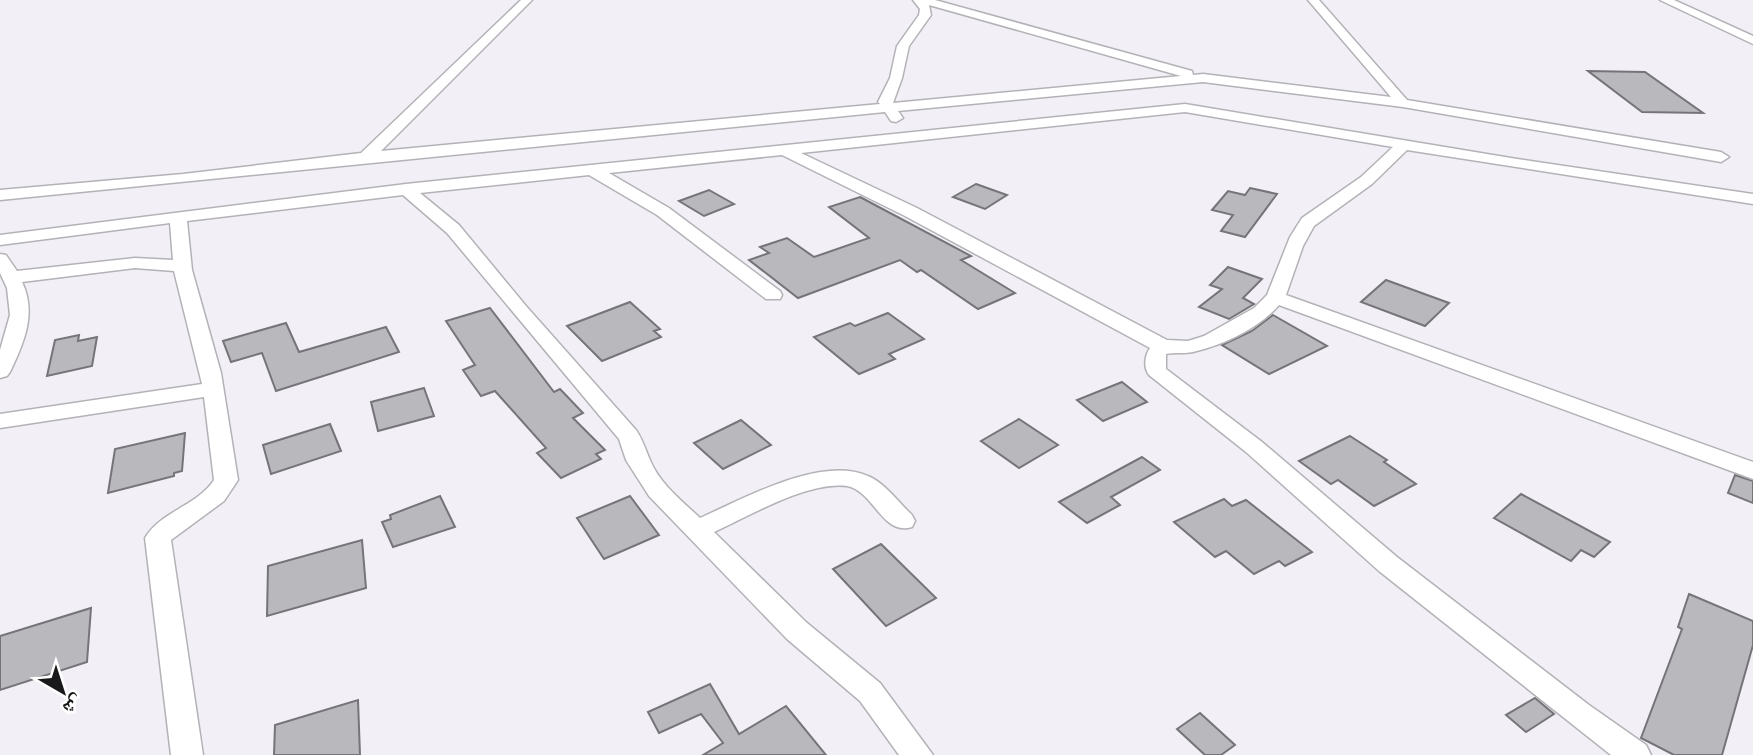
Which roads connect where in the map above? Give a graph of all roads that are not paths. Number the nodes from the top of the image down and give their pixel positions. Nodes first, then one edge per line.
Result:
1 (527, 0) edge
2 (920, 0) edge
3 (1313, 0) edge
4 (1665, 0) edge
5 (1753, 40) edge
6 (1203, 78) junction
7 (1403, 103) junction
8 (887, 108) junction
9 (904, 135) junction
10 (1404, 144) junction
11 (780, 148) junction
12 (366, 157) junction
13 (1721, 157) dead end
14 (589, 169) junction
15 (406, 189) junction
16 (0, 195) edge
17 (1753, 199) edge
18 (179, 216) junction
19 (0, 240) edge
20 (0, 259) edge
21 (182, 266) junction
22 (13, 277) junction
23 (773, 295) dead end
24 (1276, 298) junction
25 (1162, 346) junction
26 (0, 372) edge
27 (212, 389) junction
28 (0, 421) edge
29 (1753, 471) edge
30 (902, 521) dead end
31 (698, 529) junction
32 (187, 755) edge
33 (917, 755) edge
34 (1635, 755) edge

1 - 12 street
2 - 6 street
2 - 8 street
3 - 7 street
4 - 5 street
6 - 7 street
6 - 8 street
7 - 13 street
8 - 9 street
8 - 12 street
9 - 10 street
9 - 11 street
10 - 17 street
10 - 24 street
11 - 14 street
11 - 25 street
12 - 16 street
14 - 15 street
14 - 23 street
15 - 18 street
15 - 31 street
18 - 19 street
18 - 21 street
20 - 22 street
21 - 22 street
21 - 27 street
22 - 26 street
24 - 25 street
24 - 29 street
25 - 34 street
27 - 28 street
27 - 32 street
30 - 31 street
31 - 33 street

